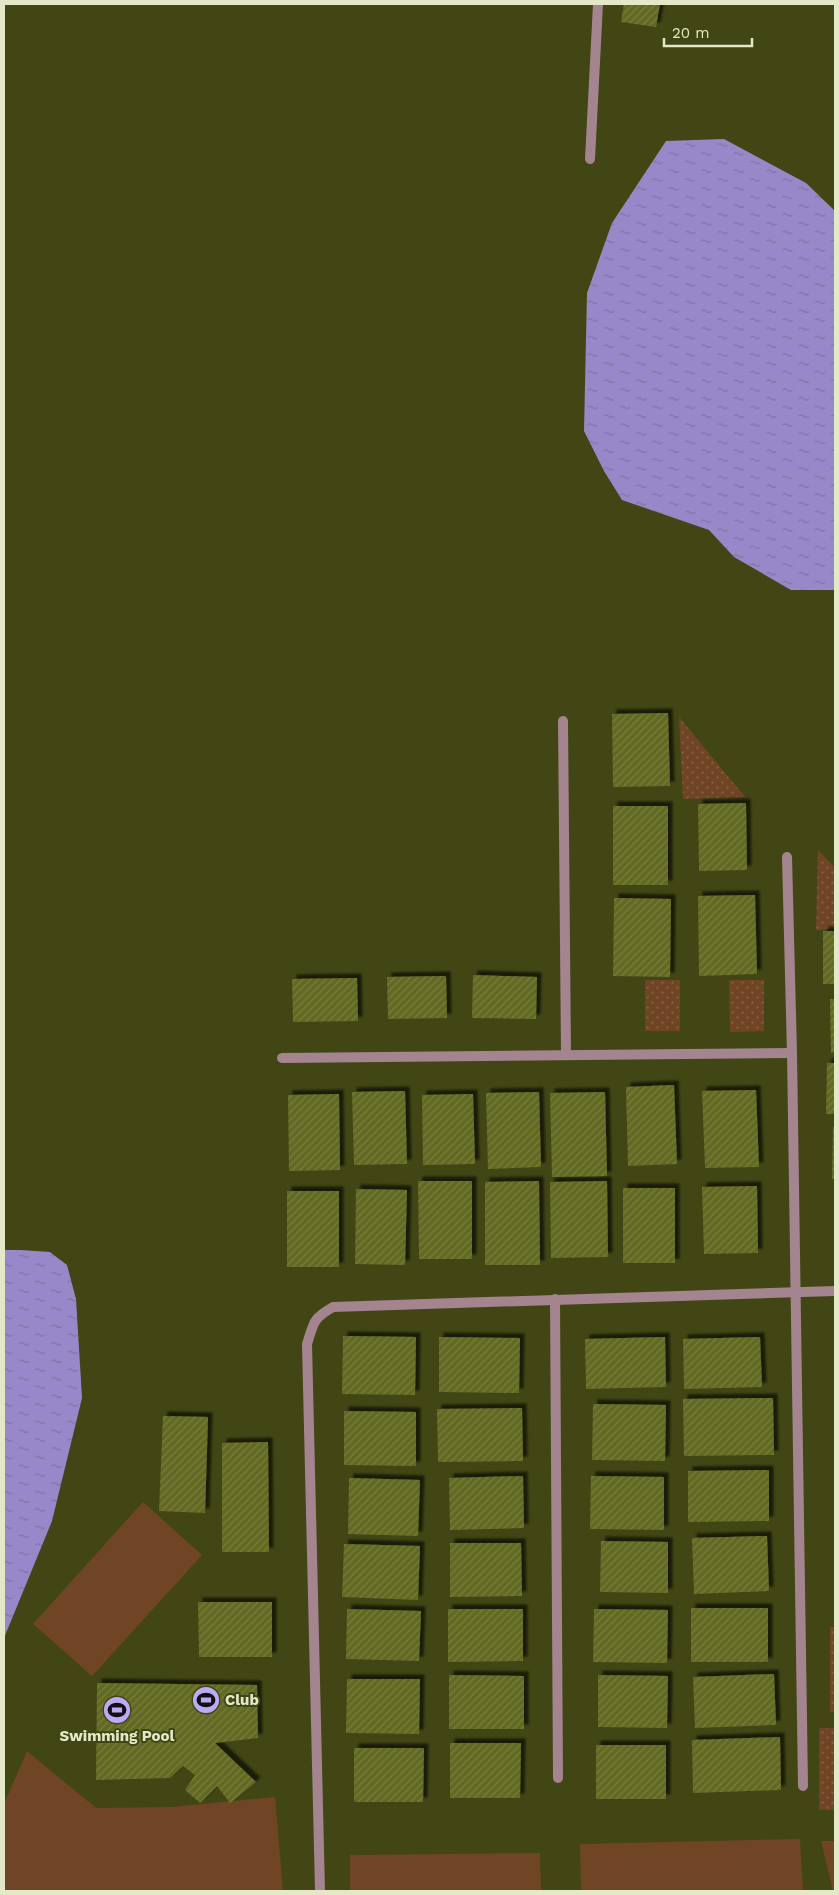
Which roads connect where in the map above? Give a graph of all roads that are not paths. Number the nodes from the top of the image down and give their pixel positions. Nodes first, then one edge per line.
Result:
1 (598, 4) edge
2 (590, 159) dead end
3 (563, 721) dead end
4 (787, 858) dead end
5 (792, 1053) junction
6 (566, 1055) junction
7 (282, 1058) dead end
8 (835, 1291) edge
9 (796, 1292) junction
10 (555, 1299) junction
11 (558, 1778) dead end
12 (803, 1786) dead end
13 (320, 1891) edge

1 - 2 street
3 - 6 street
4 - 5 street
5 - 6 street
5 - 9 street
6 - 7 street
8 - 9 street
9 - 10 street
9 - 12 street
10 - 11 street
10 - 13 street

